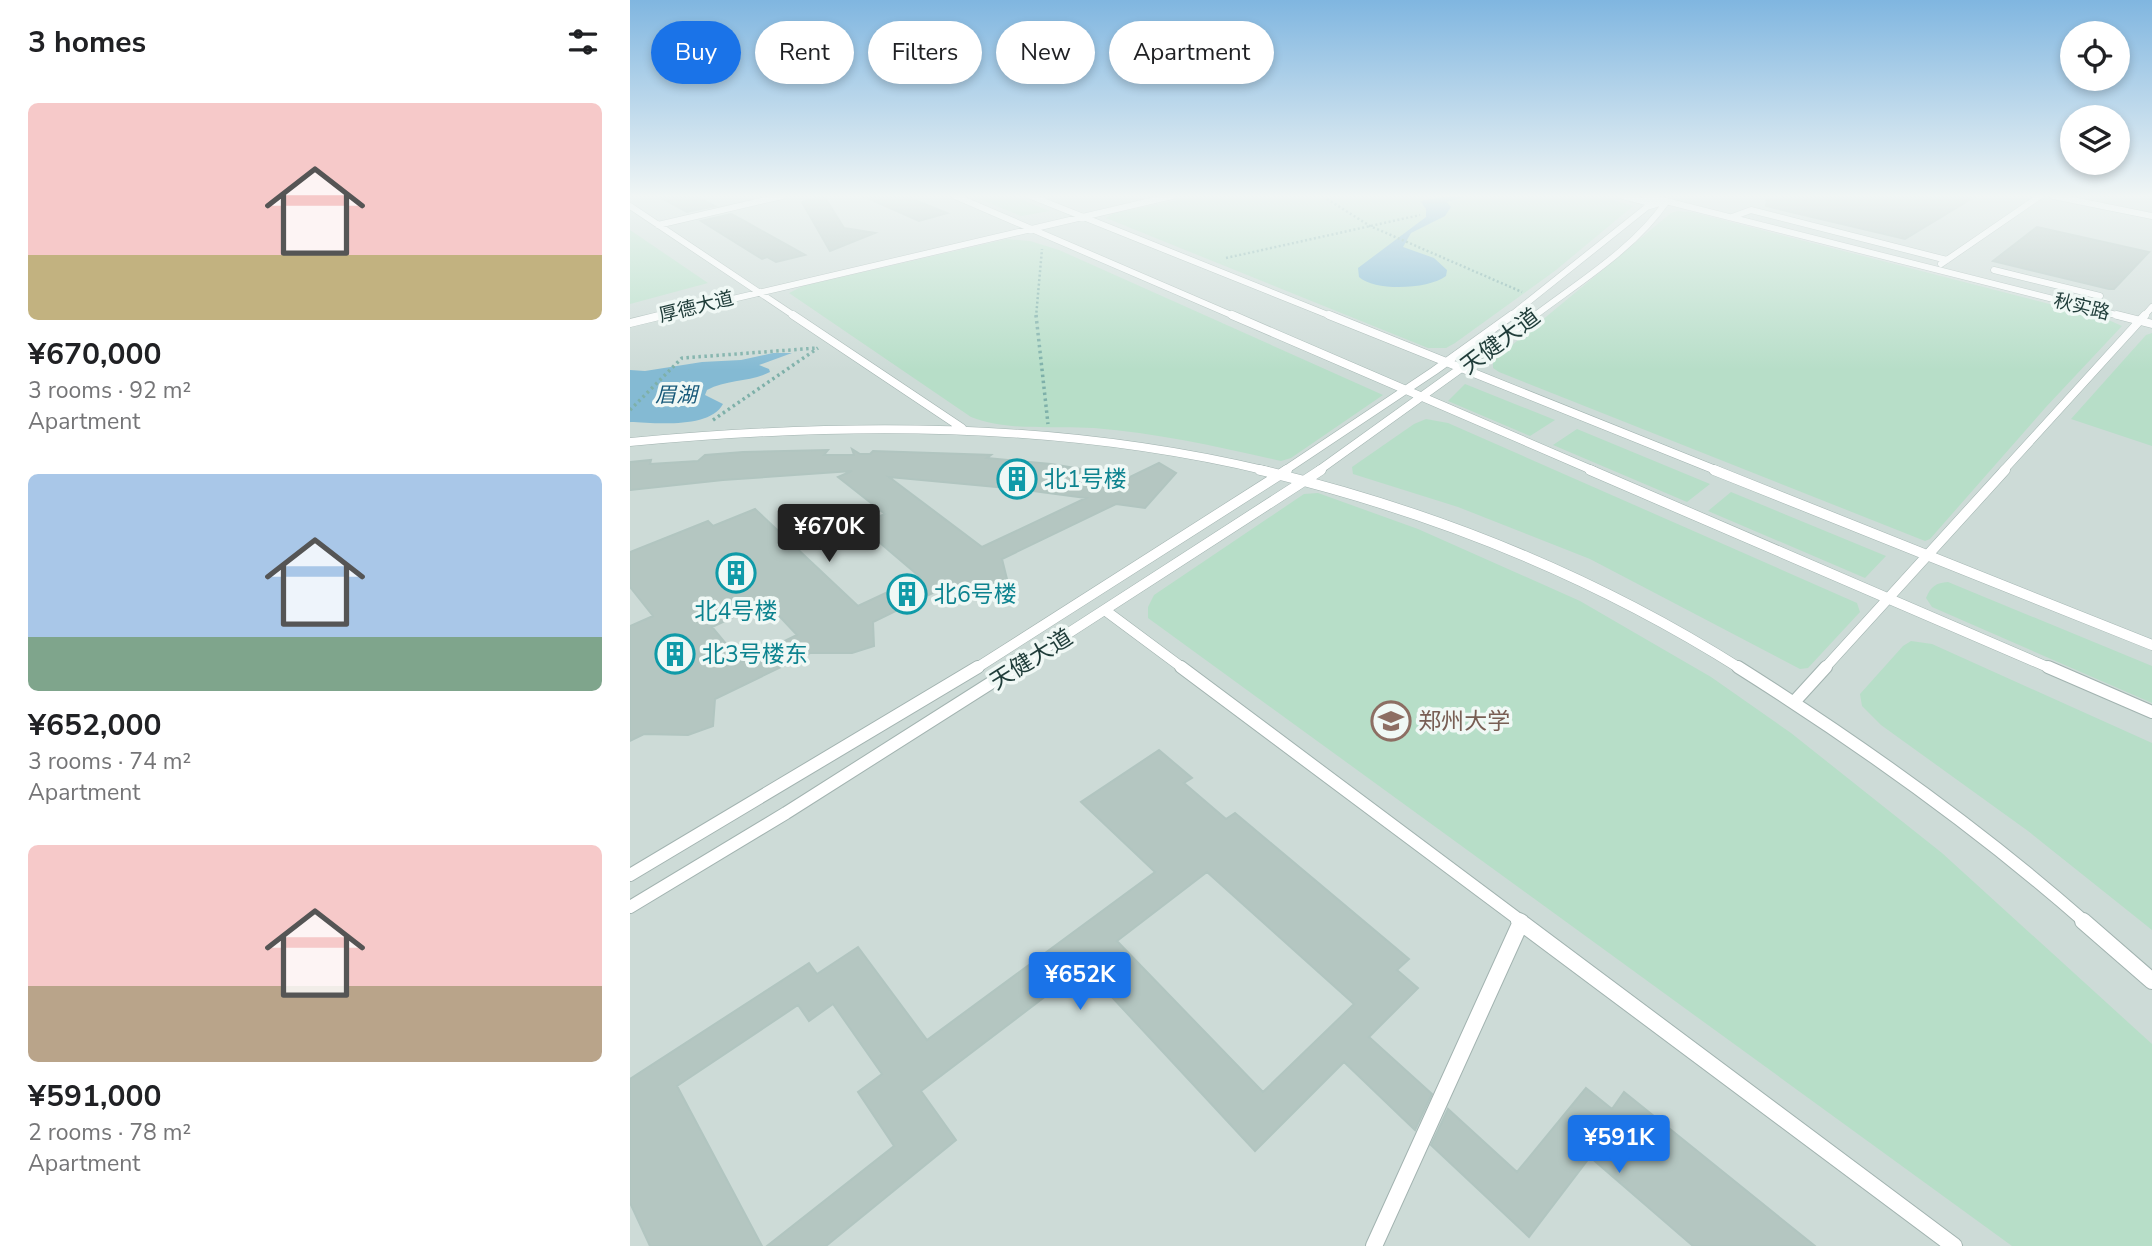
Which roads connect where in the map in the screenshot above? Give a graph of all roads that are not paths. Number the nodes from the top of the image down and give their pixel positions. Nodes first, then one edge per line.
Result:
1 (702, 254) edge
2 (888, 254) edge
3 (907, 254) edge
4 (1092, 254) edge
5 (1176, 254) edge
6 (1588, 254) edge
7 (1612, 254) edge
8 (1879, 254) edge
9 (1924, 254) edge
10 (1955, 254) edge
11 (1947, 260) junction
12 (851, 262) dead end
13 (1934, 268) junction
14 (1980, 280) junction
15 (762, 283) dead end
16 (750, 286) junction
17 (757, 291) junction
18 (2100, 296) dead end
19 (2152, 307) edge
20 (630, 315) edge
21 (2140, 321) junction
22 (630, 323) edge
23 (2152, 324) edge
24 (1446, 362) junction
25 (1463, 369) junction
26 (1406, 390) junction
27 (1424, 398) junction
28 (964, 429) junction
29 (630, 442) edge
30 (1283, 474) junction
31 (1307, 480) junction
32 (1927, 555) junction
33 (1888, 598) junction
34 (1105, 611) junction
35 (2152, 645) edge
36 (1795, 701) junction
37 (2152, 712) edge
38 (630, 875) edge
39 (630, 907) edge
40 (1521, 922) junction
41 (2152, 981) edge
42 (1374, 1246) edge
43 (1954, 1246) edge

1 - 16 lane
2 - 12 lane, 厚德大道
3 - 17 lane, 厚德大道
4 - 26 lane
5 - 24 lane
6 - 24 lane, 天健大道
7 - 25 lane, 天健大道
8 - 13 lane, 秋实路
9 - 11 lane
10 - 11 lane
11 - 13 lane
13 - 14 lane, 秋实路
14 - 18 lane
14 - 21 lane, 秋实路
15 - 16 lane, 厚德大道
16 - 17 lane
16 - 20 lane, 厚德大道
17 - 22 lane, 厚德大道
17 - 28 lane
19 - 21 lane
21 - 23 lane, 秋实路
21 - 32 lane
24 - 25 lane
24 - 26 lane, 天健大道
25 - 27 lane, 天健大道
25 - 32 lane
26 - 27 lane
26 - 30 lane, 天健大道
27 - 31 lane, 天健大道
27 - 33 lane
28 - 29 lane
28 - 30 lane
30 - 31 lane
30 - 38 lane, 天健大道
31 - 34 lane, 天健大道
31 - 36 lane
32 - 33 lane
32 - 35 lane
33 - 36 lane
33 - 37 lane
34 - 39 lane, 天健大道
34 - 40 lane
36 - 41 lane
40 - 42 lane
40 - 43 lane

